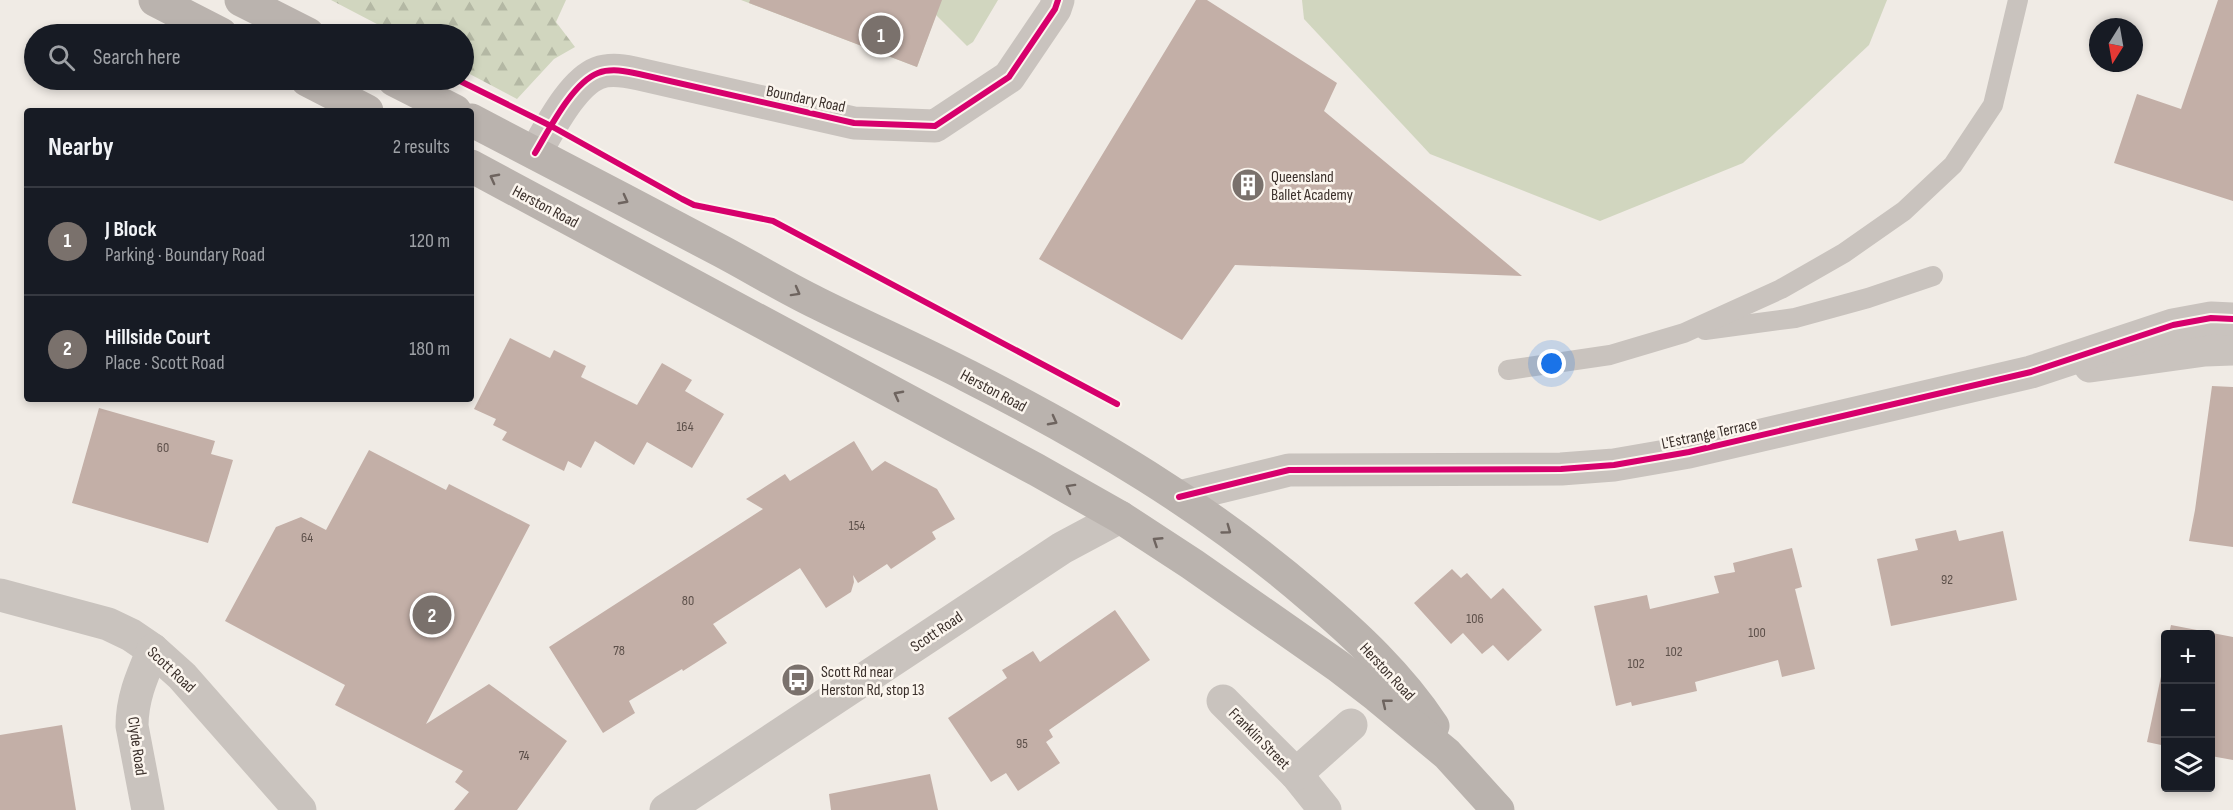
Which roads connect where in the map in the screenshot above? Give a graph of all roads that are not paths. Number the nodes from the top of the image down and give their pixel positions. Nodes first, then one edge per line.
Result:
1 (155, 0) edge
2 (241, 0) edge
3 (1058, 0) edge
4 (2018, 0) edge
5 (202, 24) edge
6 (288, 24) edge
7 (326, 90) edge
8 (414, 90) edge
9 (361, 108) edge
10 (449, 108) edge
11 (474, 122) edge
12 (535, 153) junction
13 (474, 168) edge
14 (1932, 276) dead end
15 (734, 307) junction
16 (2233, 319) edge
17 (1684, 333) junction
18 (2147, 346) junction
19 (2233, 349) edge
20 (1508, 370) dead end
21 (1179, 496) junction
22 (1120, 517) junction
23 (0, 595) edge
24 (153, 650) junction
25 (1223, 701) dead end
26 (1351, 726) dead end
27 (1447, 754) junction
28 (1296, 774) junction
29 (148, 810) edge
30 (300, 810) edge
31 (666, 810) edge
32 (1325, 810) edge
33 (1498, 810) edge

1 - 5 main road
2 - 6 main road
3 - 12 street, Boundary Road
4 - 17 lane
7 - 9 main road
8 - 10 main road
11 - 12 main road, Herston Road
12 - 15 main road
12 -> 21 main road, Herston Road
15 -> 13 main road, Herston Road
14 - 17 lane
22 -> 15 main road, Herston Road
16 - 18 street, L'Estrange Terrace
17 - 20 lane
18 - 19 street, L'Estrange Terrace
18 - 21 street, L'Estrange Terrace
21 - 22 main road
21 -> 27 main road, Herston Road
27 -> 22 main road, Herston Road
22 - 31 street, Scott Road
23 - 24 street, Scott Road
24 - 29 street, Clyde Road
24 - 30 street, Scott Road
25 - 28 street, Franklin Street
26 - 28 street, Franklin Street
27 - 33 main road, Herston Road
28 - 32 street, Franklin Street

